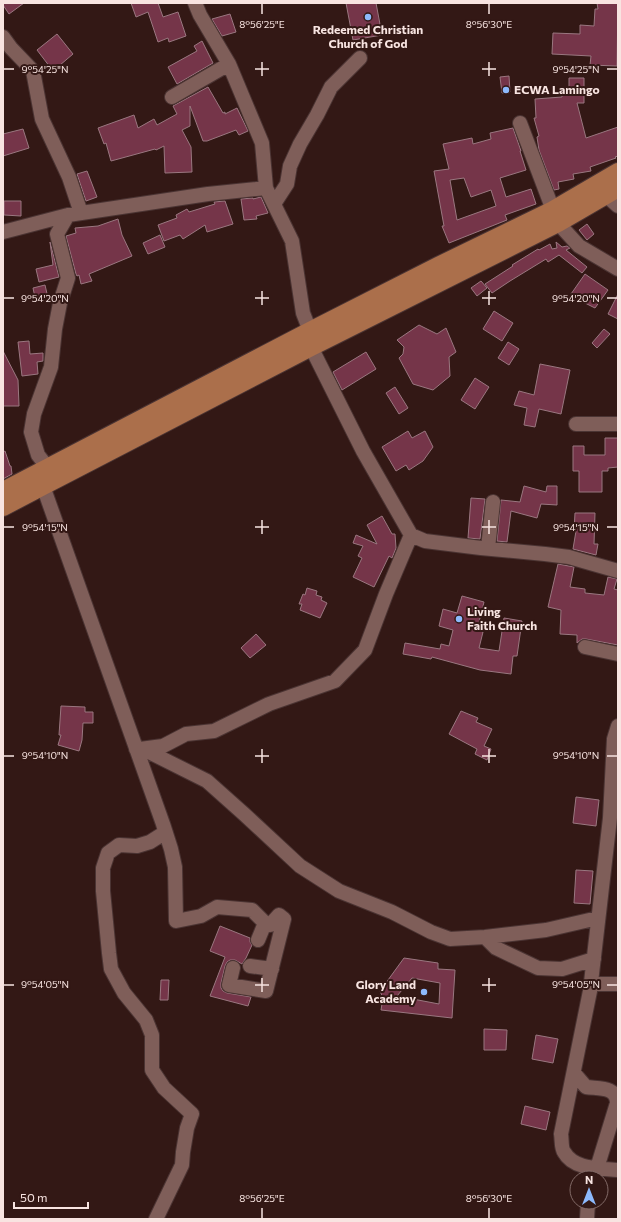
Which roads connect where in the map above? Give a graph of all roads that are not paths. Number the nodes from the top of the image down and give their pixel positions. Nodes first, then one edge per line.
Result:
1 (195, 3) edge
2 (3, 37) edge
3 (360, 58) dead end
4 (229, 64) junction
5 (172, 97) dead end
6 (520, 123) dead end
7 (618, 172) edge
8 (266, 188) junction
9 (609, 193) edge
10 (274, 204) junction
11 (75, 214) junction
12 (555, 216) junction
13 (3, 232) edge
14 (618, 270) edge
15 (311, 339) junction
16 (576, 424) dead end
17 (618, 424) edge
18 (48, 468) junction
19 (43, 486) junction
20 (3, 491) edge
21 (493, 502) dead end
22 (3, 507) edge
23 (411, 535) junction
24 (488, 548) junction
25 (618, 571) edge
26 (585, 647) dead end
27 (618, 654) edge
28 (618, 726) edge
29 (136, 749) junction
30 (614, 793) edge
31 (166, 833) junction
32 (598, 918) junction
33 (265, 923) junction
34 (485, 937) junction
35 (258, 940) dead end
36 (594, 959) junction
37 (250, 966) dead end
38 (232, 968) dead end
39 (272, 969) junction
40 (591, 984) junction
41 (618, 984) edge
42 (574, 1074) junction
43 (592, 1170) edge
44 (597, 1170) edge
45 (156, 1219) edge

1 - 4 street
2 - 11 street
3 - 10 street
4 - 5 street
4 - 8 street
6 - 12 street
7 - 9 main road
8 - 10 street
8 - 11 street
9 - 12 main road
10 - 15 street
11 - 13 street
11 - 18 street
12 - 14 street
12 - 15 main road
15 - 18 main road
15 - 19 main road
15 - 23 street
16 - 17 street
18 - 20 main road
19 - 22 main road
19 - 29 street
21 - 24 street
23 - 24 street
23 - 29 street
24 - 25 street
26 - 27 street
28 - 30 street
29 - 31 street
29 - 34 street
30 - 32 street
31 - 33 street
31 - 45 street
32 - 34 street
32 - 36 street
33 - 35 street
33 - 39 street
34 - 36 street
36 - 40 street
37 - 39 street
38 - 39 street
40 - 41 street
40 - 42 street
42 - 43 street
42 - 44 street

